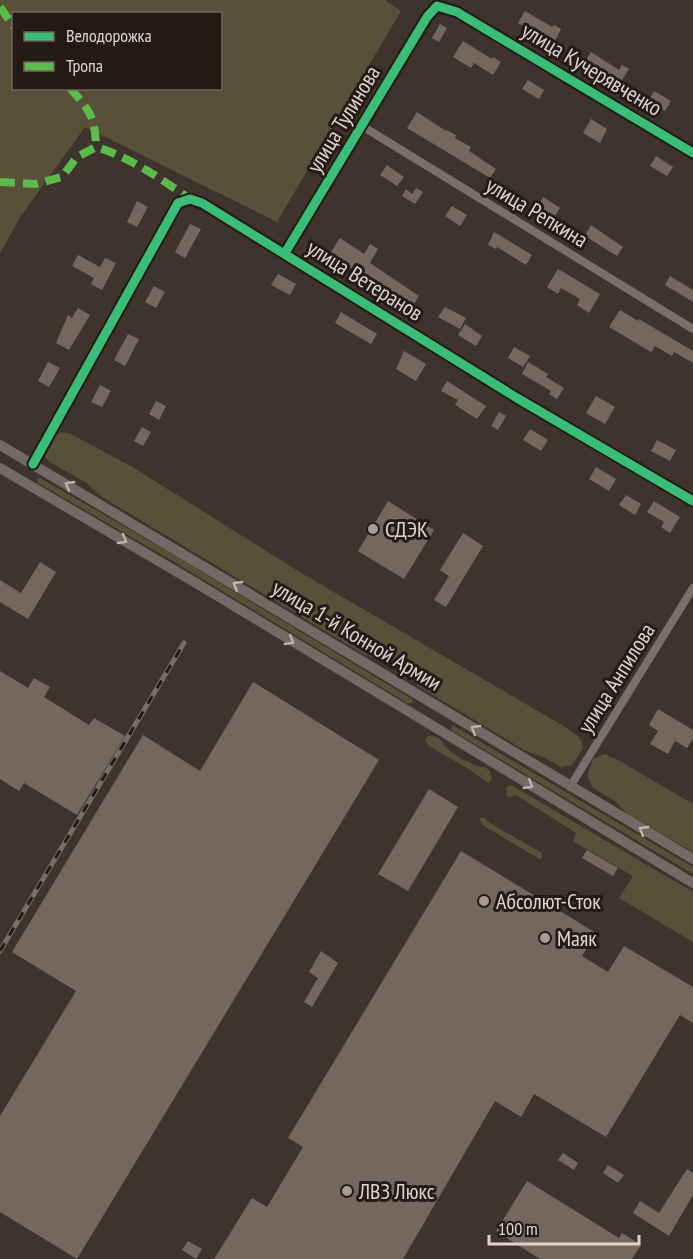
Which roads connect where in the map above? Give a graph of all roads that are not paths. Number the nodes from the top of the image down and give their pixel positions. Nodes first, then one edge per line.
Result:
1 (437, 6) joint
2 (362, 126) junction
3 (693, 153) edge
4 (285, 253) junction
5 (693, 329) edge
6 (0, 445) edge
7 (30, 463) junction
8 (0, 468) edge
9 (18, 479) junction
10 (693, 501) edge
11 (693, 588) edge
12 (435, 705) junction
13 (424, 723) junction
14 (570, 787) junction
15 (693, 859) edge
16 (693, 883) edge

1 - 2 street, улица Тулинова
1 - 3 street, улица Кучерявченко
2 - 4 street, улица Тулинова
2 - 5 street, улица Репкина
4 - 7 street, улица Ветеранов
4 - 10 street, улица Ветеранов
6 - 7 main road, улица 1-й Конной Армии
7 - 9 main road
12 -> 7 main road, улица 1-й Конной Армии
8 - 9 main road, улица 1-й Конной Армии
9 -> 13 main road, улица 1-й Конной Армии
11 - 14 street, улица Анпилова
12 - 13 main road
14 -> 12 main road, улица 1-й Конной Армии
13 -> 16 main road, улица 1-й Конной Армии
15 -> 14 main road, улица 1-й Конной Армии

